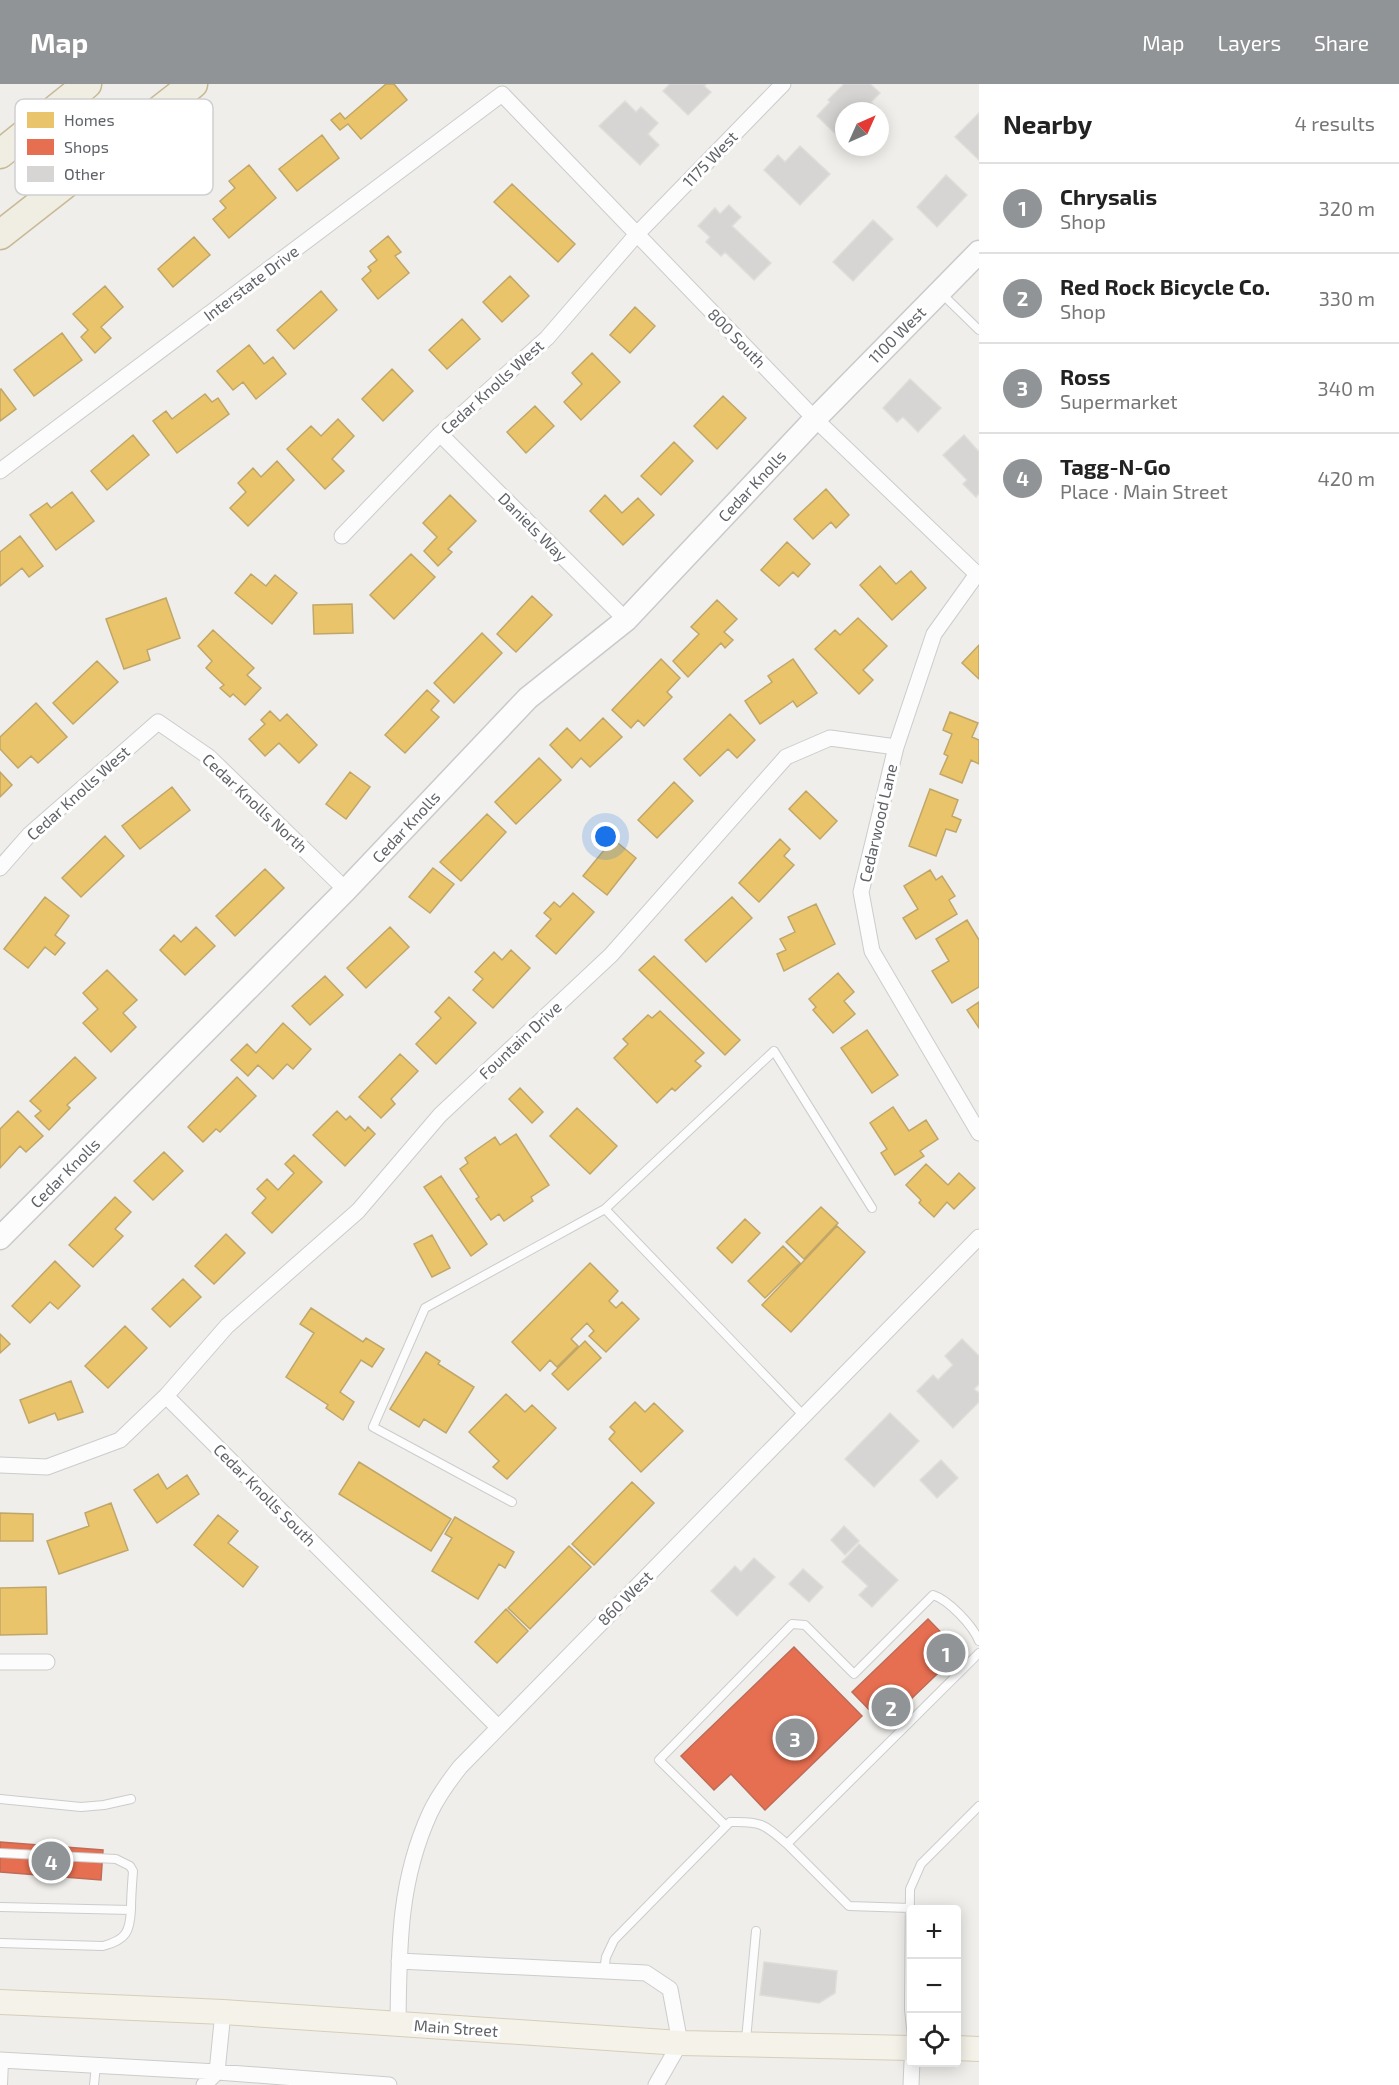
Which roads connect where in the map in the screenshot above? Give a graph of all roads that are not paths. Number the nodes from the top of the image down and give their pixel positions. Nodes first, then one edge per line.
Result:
1 (87, 84) edge
2 (193, 84) edge
3 (783, 84) edge
4 (503, 89) edge
5 (68, 99) edge
6 (174, 99) edge
7 (15, 142) edge
8 (0, 154) edge
9 (51, 195) edge
10 (637, 234) junction
11 (0, 235) edge
12 (979, 252) edge
13 (940, 292) junction
14 (979, 330) edge
15 (814, 419) junction
16 (440, 434) junction
17 (0, 471) edge
18 (342, 536) dead end
19 (978, 575) edge
20 (626, 620) junction
21 (158, 722) joint
22 (896, 747) junction
23 (0, 868) edge
24 (346, 890) junction
25 (979, 1133) edge
26 (872, 1208) dead end
27 (605, 1209) junction
28 (979, 1237) edge
29 (0, 1238) edge
30 (166, 1396) junction
31 (804, 1416) junction
32 (0, 1465) edge
33 (512, 1502) dead end
34 (979, 1641) edge
35 (979, 1653) edge
36 (0, 1662) edge
37 (47, 1662) dead end
38 (498, 1726) junction
39 (0, 1799) edge
40 (131, 1799) dead end
41 (979, 1806) edge
42 (726, 1826) junction
43 (787, 1844) junction
44 (0, 1852) edge
45 (910, 1905) edge
46 (0, 1907) edge
47 (907, 1908) edge
48 (131, 1910) junction
49 (756, 1931) dead end
50 (0, 1943) edge
51 (909, 1959) edge
52 (399, 1961) junction
53 (604, 1971) junction
54 (0, 2002) edge
55 (223, 2012) junction
56 (909, 2013) edge
57 (398, 2024) junction
58 (680, 2043) junction
59 (745, 2045) junction
60 (907, 2048) edge
61 (961, 2048) edge
62 (979, 2049) edge
63 (2, 2061) edge
64 (96, 2065) junction
65 (912, 2067) edge
66 (217, 2072) junction
67 (3, 2085) edge
68 (94, 2085) edge
69 (204, 2085) edge
70 (390, 2085) edge
71 (656, 2085) edge
72 (911, 2085) edge

1 - 5 highway
2 - 6 highway
3 - 10 street, 1175 West
4 - 10 street, 800 South
4 - 17 street, Interstate Drive
7 - 8 highway
9 - 11 highway
10 - 15 street, 800 South
10 - 16 street, Cedar Knolls West
12 - 13 street, 1100 West
13 - 14 lane
13 - 15 street, 1100 West
15 - 19 street, 800 South
15 - 20 street, Cedar Knolls
16 - 18 street, Cedar Knolls West
16 - 20 street, Daniels Way
19 - 22 street, Cedarwood Lane
20 - 24 street, Cedar Knolls
21 - 23 street, Cedar Knolls West
21 - 24 street, Cedar Knolls North
22 - 25 street, Cedarwood Lane
22 - 30 street, Fountain Drive
24 - 29 street, Cedar Knolls
26 - 27 lane
27 - 31 lane
27 - 33 lane
28 - 31 street, 860 West
30 - 32 street
30 - 38 street, Cedar Knolls South
31 - 38 street, 860 West
34 - 42 lane
35 - 43 lane
36 - 37 street
38 - 52 street, 860 West
39 - 40 lane
41 - 45 lane
42 - 43 lane
42 - 53 lane
43 - 47 lane
44 - 48 lane
46 - 48 lane
48 - 50 lane
49 - 59 lane
51 - 56 lane
52 - 53 street
52 - 57 street, 860 West
53 - 58 street
54 - 55 main road, Main Street
55 - 57 main road, Main Street
55 - 66 street
57 - 58 main road, Main Street
58 - 59 main road, Main Street
58 - 71 street
59 - 60 main road, Main Street
61 - 62 main road
63 - 64 street
63 - 67 lane
64 - 66 street
64 - 68 lane
65 - 72 street
66 - 69 street
66 - 70 street

